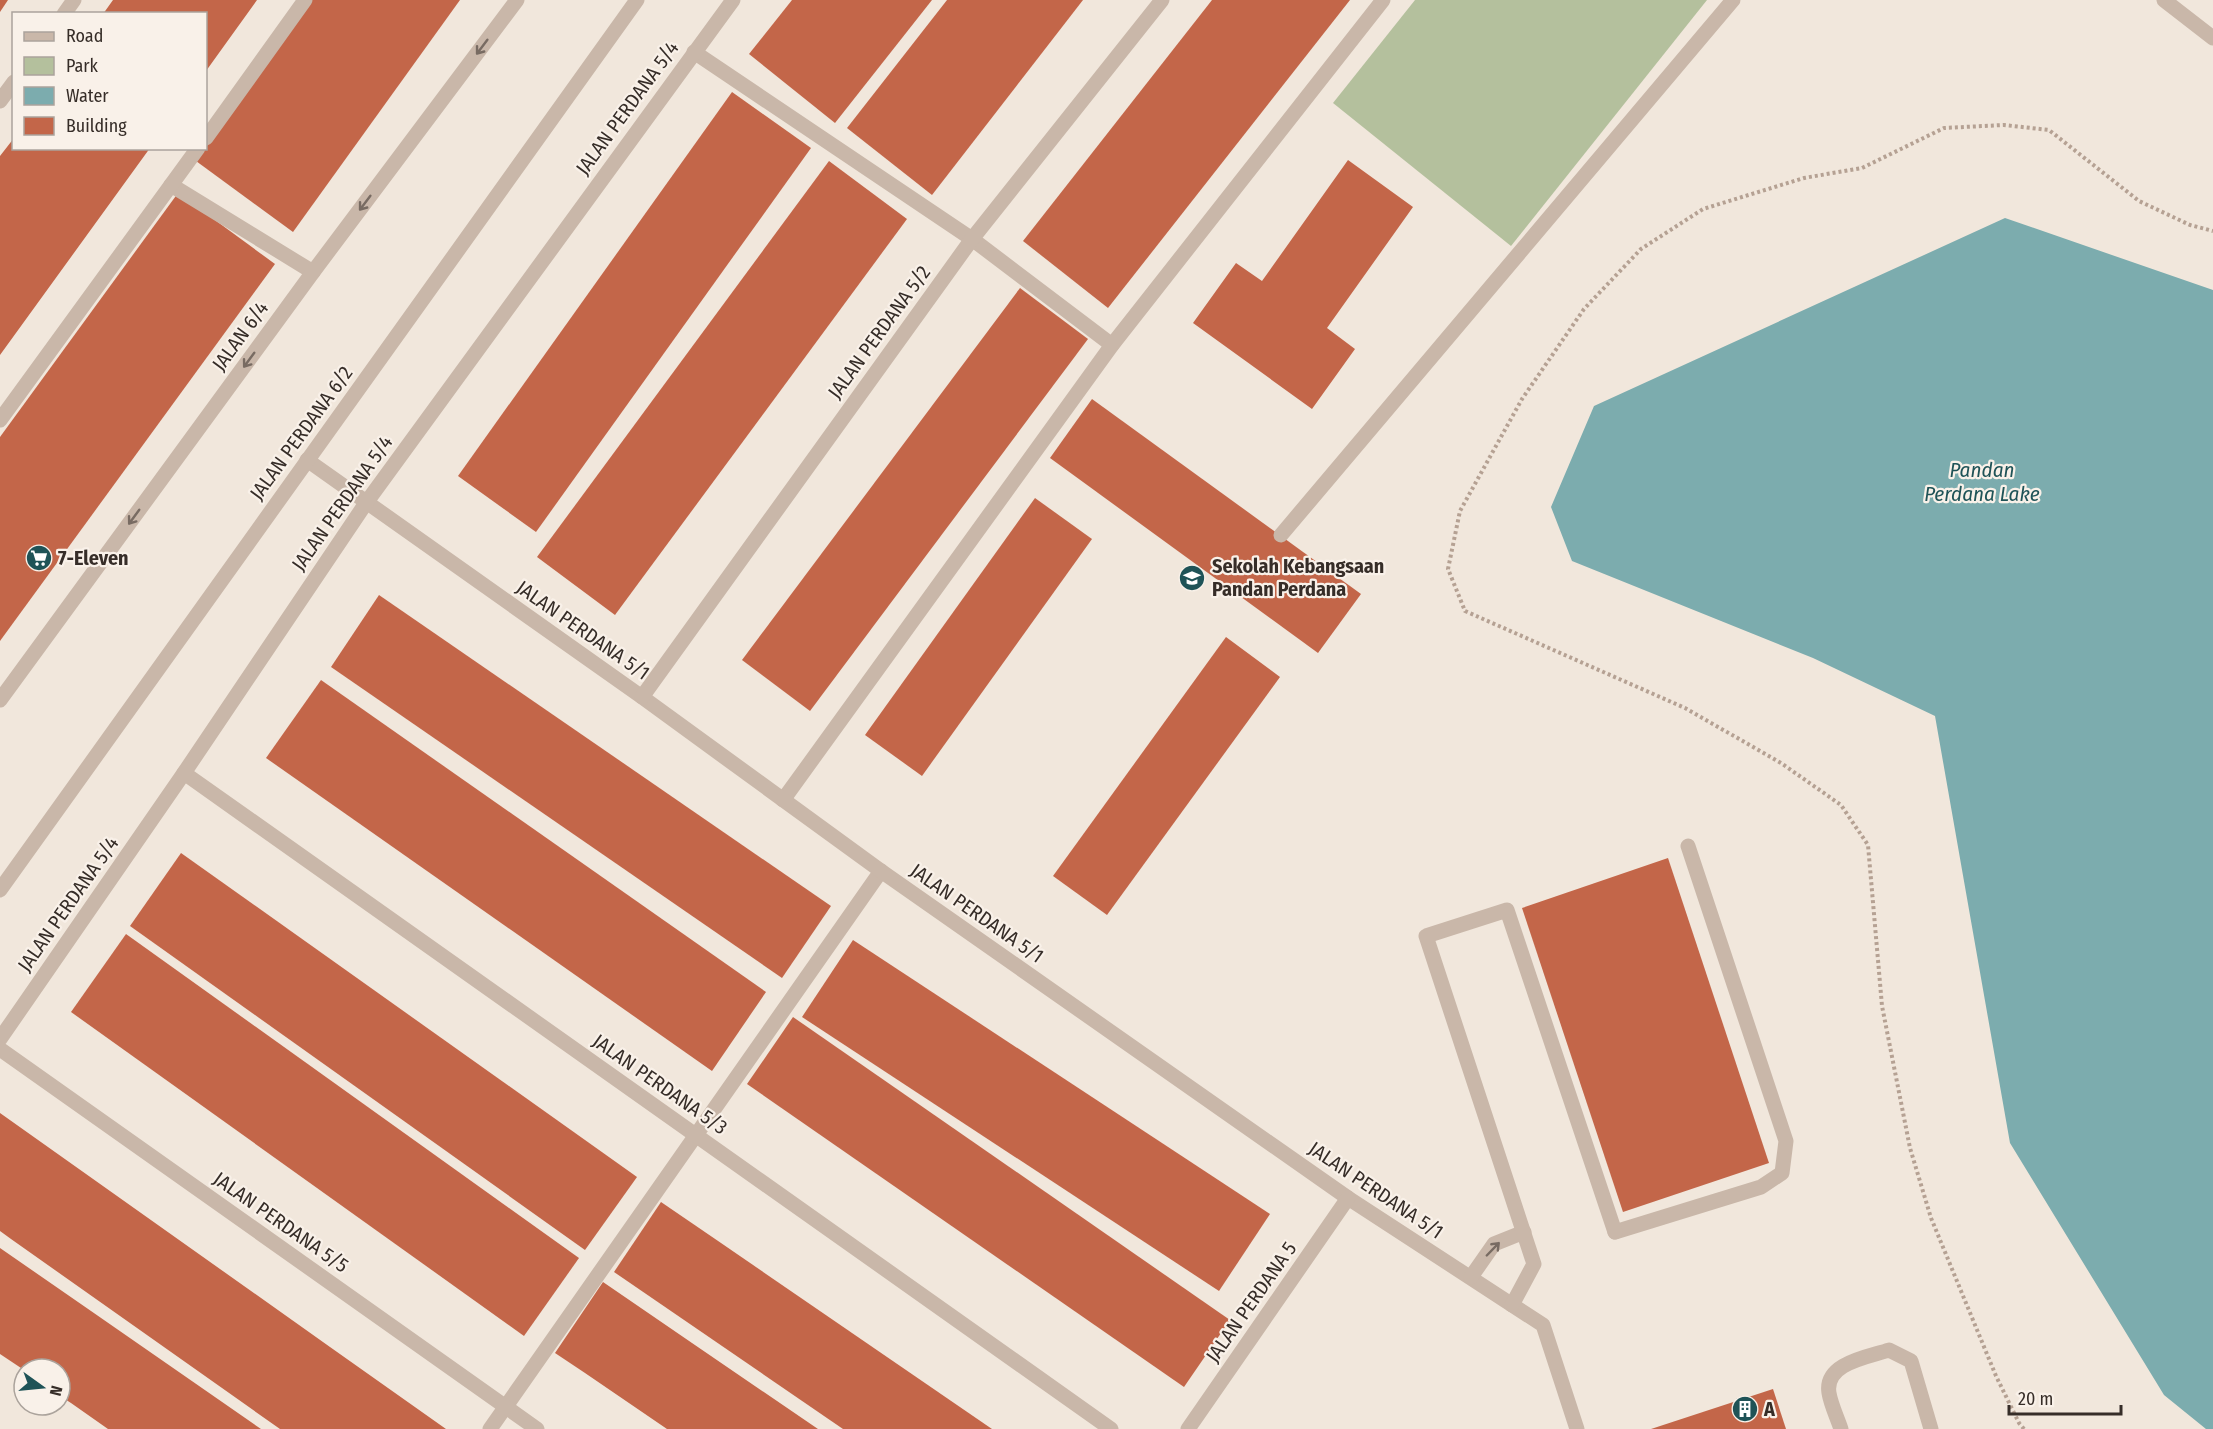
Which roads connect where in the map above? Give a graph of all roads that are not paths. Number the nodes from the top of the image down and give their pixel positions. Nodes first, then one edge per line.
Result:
1 (305, 0) edge
2 (517, 0) edge
3 (637, 0) edge
4 (733, 0) edge
5 (1162, 0) edge
6 (1383, 0) edge
7 (1733, 0) edge
8 (2164, 0) edge
9 (2213, 38) edge
10 (694, 52) junction
11 (12, 85) edge
12 (0, 100) edge
13 (207, 137) edge
14 (197, 150) edge
15 (171, 185) junction
16 (972, 239) junction
17 (313, 272) junction
18 (1112, 345) junction
19 (0, 420) edge
20 (307, 460) junction
21 (366, 503) junction
22 (1281, 535) dead end
23 (642, 697) junction
24 (0, 700) edge
25 (184, 773) junction
26 (783, 801) junction
27 (1688, 846) dead end
28 (881, 872) junction
29 (0, 890) edge
30 (0, 1039) edge
31 (0, 1049) edge
32 (696, 1135) junction
33 (1348, 1198) junction
34 (1524, 1232) junction
35 (1471, 1277) junction
36 (1512, 1305) junction
37 (506, 1407) junction
38 (490, 1429) edge
39 (537, 1429) edge
40 (1111, 1429) edge
41 (1188, 1429) edge
42 (1577, 1429) edge
43 (1841, 1429) edge
44 (1931, 1429) edge

1 - 13 street
2 -> 17 street, JALAN 6/4
3 - 20 street, JALAN PERDANA 6/2
4 - 10 street, JALAN PERDANA 5/4
5 - 16 street, JALAN PERDANA 5/2
6 - 18 street
7 - 22 street
8 - 9 street
10 - 16 street
10 - 21 street, JALAN PERDANA 5/4
11 - 12 street
14 - 15 street
15 - 17 street
15 - 19 street
16 - 18 street
16 - 23 street, JALAN PERDANA 5/2
17 -> 24 street, JALAN 6/4
18 - 26 street
20 - 21 street, JALAN PERDANA 5/1
20 - 29 street, JALAN PERDANA 6/2
21 - 23 street, JALAN PERDANA 5/1
21 - 25 street, JALAN PERDANA 5/4
23 - 26 street, JALAN PERDANA 5/1
25 - 30 street, JALAN PERDANA 5/4
25 - 32 street, JALAN PERDANA 5/3
26 - 28 street, JALAN PERDANA 5/1
27 - 34 street
28 - 32 street
28 - 33 street, JALAN PERDANA 5/1
31 - 37 street, JALAN PERDANA 5/5
32 - 37 street
32 - 40 street, JALAN PERDANA 5/3
33 - 35 street, JALAN PERDANA 5/1
33 - 41 street, JALAN PERDANA 5
35 -> 34 street
34 - 36 street
35 - 36 street, JALAN PERDANA 5/1
36 - 42 street, JALAN PERDANA 5/1
37 - 38 street
37 - 39 street, JALAN PERDANA 5/5
43 - 44 street

